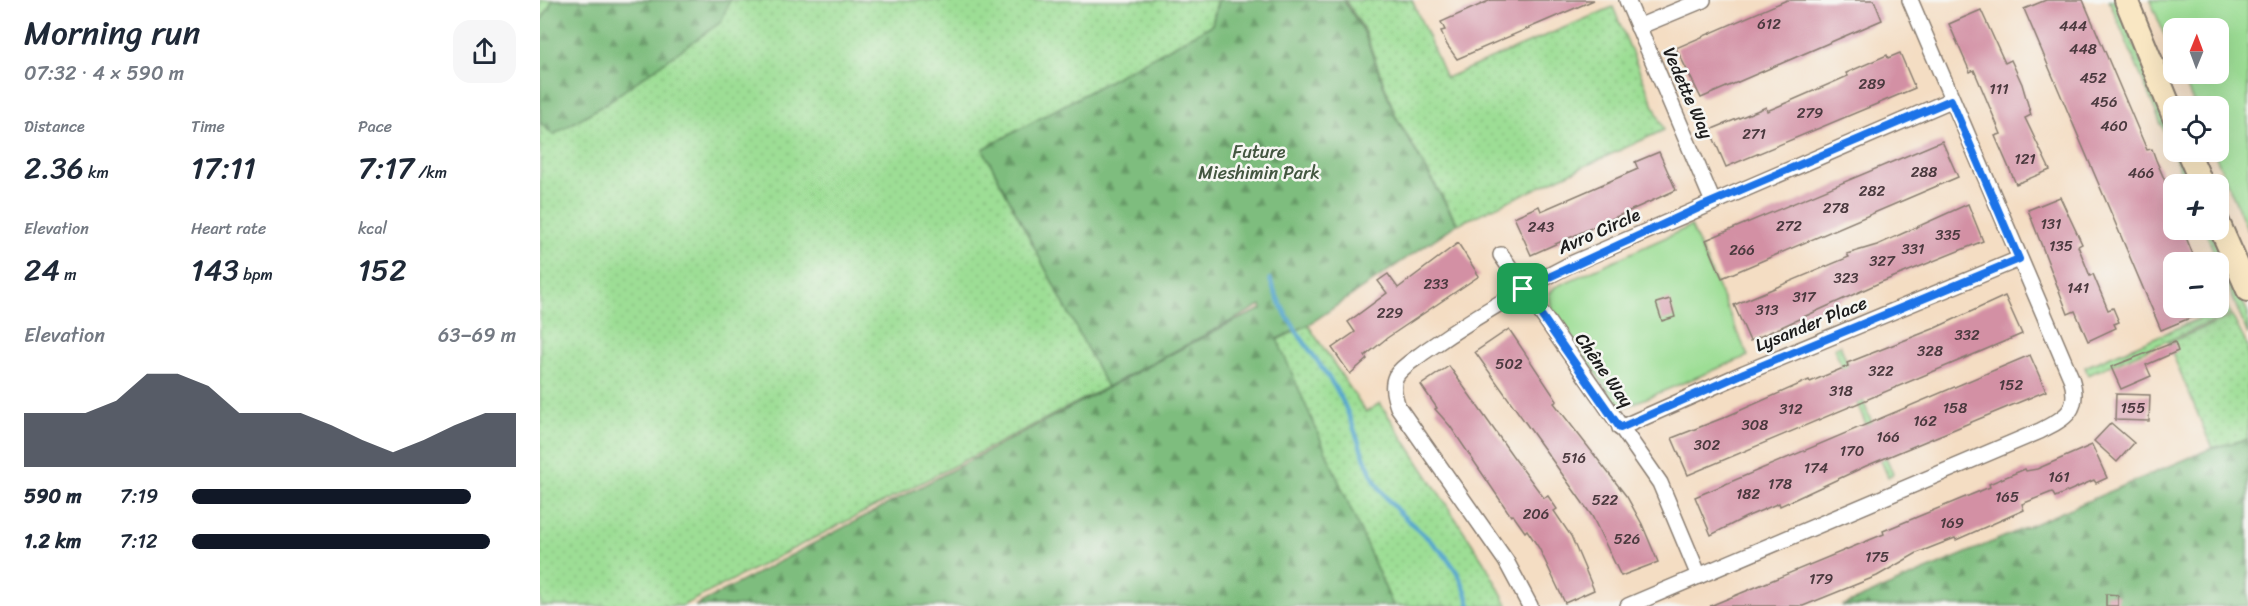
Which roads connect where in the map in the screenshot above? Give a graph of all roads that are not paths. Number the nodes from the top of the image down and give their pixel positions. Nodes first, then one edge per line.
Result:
1 (1627, 0) edge
2 (1703, 0) edge
3 (1910, 0) edge
4 (2126, 0) edge
5 (1638, 27) junction
6 (2165, 96) edge
7 (1951, 100) junction
8 (1713, 202) junction
9 (2226, 240) edge
10 (1501, 255) dead end
11 (2019, 259) junction
12 (1523, 289) junction
13 (2248, 290) edge
14 (1620, 428) junction
15 (1699, 576) junction
16 (1530, 606) edge
17 (1628, 606) edge

1 - 5 street, Vedette Way
2 - 5 street
3 - 7 street
4 - 6 street
5 - 8 street, Vedette Way
7 - 8 street, Avro Circle
7 - 11 street
8 - 12 street, Avro Circle
9 - 13 street
10 - 12 street, Chêne Way
11 - 14 street, Lysander Place
11 - 15 street
12 - 14 street, Chêne Way
12 - 16 street, Avro Circle
14 - 15 street, Chêne Way
15 - 17 street

